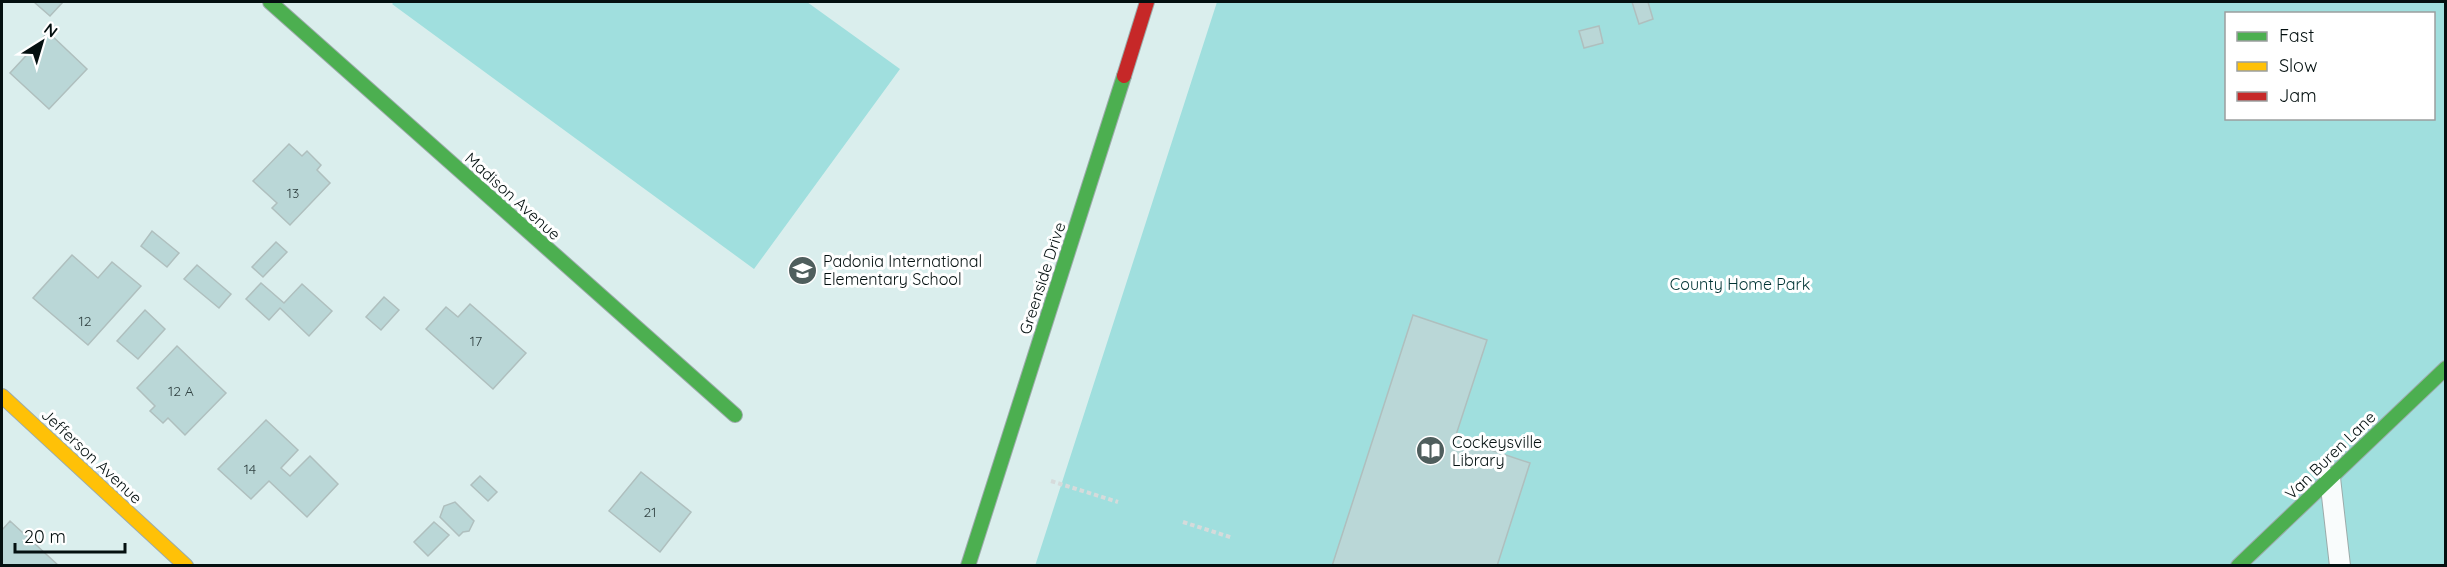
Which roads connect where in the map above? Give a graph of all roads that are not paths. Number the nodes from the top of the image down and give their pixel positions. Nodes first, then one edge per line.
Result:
1 (270, 2) edge
2 (1147, 2) edge
3 (2445, 368) edge
4 (2, 396) edge
5 (735, 414) dead end
6 (2330, 478) junction
7 (186, 566) edge
8 (968, 566) edge
9 (2238, 566) edge
10 (2340, 566) edge

1 - 5 street, Madison Avenue
2 - 8 street, Greenside Drive
3 - 6 street, Van Buren Lane
4 - 7 street, Jefferson Avenue
6 - 9 street, Van Buren Lane
6 - 10 lane

